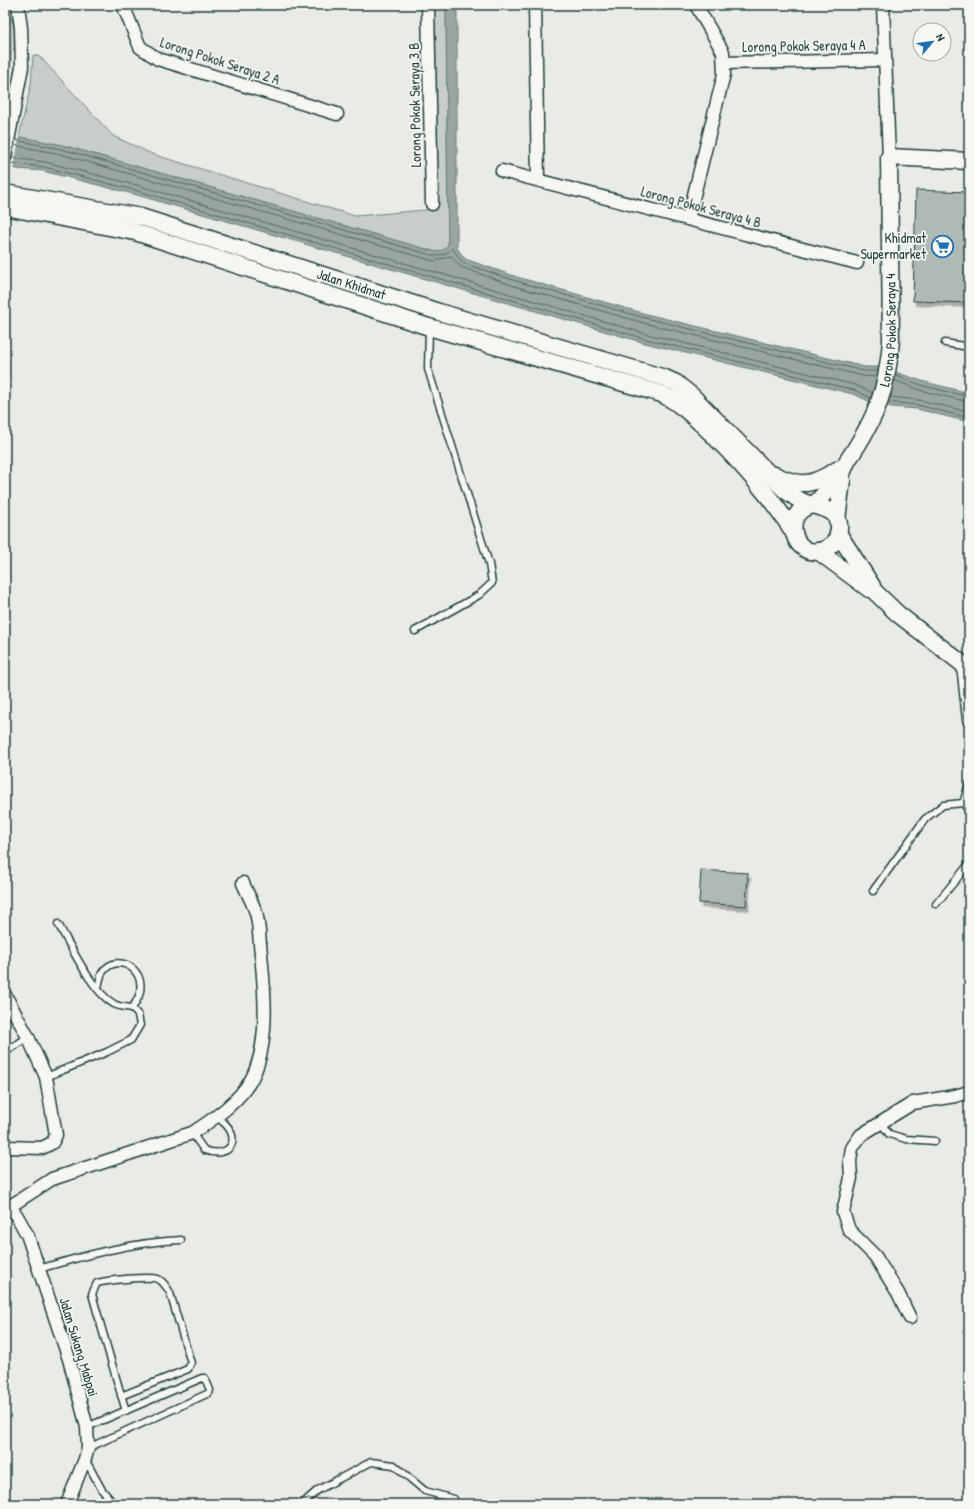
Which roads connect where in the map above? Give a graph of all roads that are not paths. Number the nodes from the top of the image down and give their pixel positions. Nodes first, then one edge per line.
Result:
1 (18, 5) edge
2 (123, 5) edge
3 (428, 5) edge
4 (535, 5) edge
5 (696, 5) edge
6 (883, 5) edge
7 (884, 60) junction
8 (724, 63) junction
9 (337, 114) dead end
10 (5, 157) edge
11 (889, 157) junction
12 (969, 161) edge
13 (502, 171) dead end
14 (538, 180) junction
15 (5, 193) edge
16 (432, 204) dead end
17 (5, 208) edge
18 (688, 219) junction
19 (857, 263) dead end
20 (430, 327) junction
21 (945, 343) dead end
22 (969, 347) edge
23 (763, 468) junction
24 (843, 470) junction
25 (814, 505) junction
26 (838, 526) junction
27 (794, 533) junction
28 (818, 551) junction
29 (872, 589) junction
30 (415, 631) dead end
31 (966, 667) edge
32 (969, 723) edge
33 (969, 784) edge
34 (963, 803) junction
35 (969, 811) edge
36 (969, 864) edge
37 (243, 883) dead end
38 (872, 891) dead end
39 (936, 904) dead end
40 (58, 924) dead end
41 (98, 988) junction
42 (5, 995) edge
43 (132, 1008) junction
44 (28, 1037) junction
45 (5, 1052) edge
46 (46, 1077) junction
47 (969, 1092) edge
48 (216, 1117) junction
49 (881, 1123) junction
50 (192, 1133) junction
51 (935, 1141) dead end
52 (5, 1147) edge
53 (7, 1206) edge
54 (181, 1240) dead end
55 (39, 1269) junction
56 (910, 1318) dead end
57 (121, 1396) junction
58 (126, 1411) junction
59 (87, 1427) junction
60 (86, 1454) junction
61 (454, 1499) dead end
62 (67, 1504) edge
63 (114, 1504) edge
64 (302, 1504) edge

1 - 10 street
2 - 9 street, Lorong Pokok Seraya 2 A
3 - 16 street, Lorong Pokok Seraya 3 B
4 - 14 street
5 - 8 street, Lorong Pokok Seraya 4 A
6 - 7 street, Lorong Pokok Seraya 4
7 - 8 street, Lorong Pokok Seraya 4 A
7 - 11 street, Lorong Pokok Seraya 4
8 - 18 street, Lorong Pokok Seraya 4 A
11 - 12 street
11 - 24 street, Lorong Pokok Seraya 4
13 - 14 street, Lorong Pokok Seraya 4 B
14 - 18 street, Lorong Pokok Seraya 4 B
15 - 23 street, Jalan Khidmat
17 - 20 street
18 - 19 street, Lorong Pokok Seraya 4 B
20 - 27 street
20 - 30 lane
21 - 22 lane
23 - 24 street
23 - 25 street, Jalan Khidmat
24 - 25 street, Lorong Pokok Seraya 4
24 - 26 street
25 - 26 street
25 - 27 street
26 - 28 street
26 - 29 street
27 - 28 street
28 - 29 street
29 - 31 street
31 - 32 street
33 - 34 lane
34 - 35 lane
34 - 38 lane
36 - 39 lane
37 - 48 street
40 - 41 lane
41 - 43 lane
41 - 43 lane
42 - 44 street
43 - 46 lane
44 - 45 lane
44 - 46 street
46 - 52 street
47 - 49 street
48 - 50 street
48 - 50 lane
49 - 51 lane
49 - 56 street
50 - 53 street
53 - 55 street, Jalan Sukang Mabpai
54 - 55 lane
55 - 59 street, Jalan Sukang Mabpai
57 - 57 lane
57 - 58 lane
58 - 59 lane
58 - 60 lane
59 - 60 street, Jalan Sukang Mabpai
60 - 62 street, Jalan Sukang Mabpai
60 - 63 lane
61 - 64 lane

